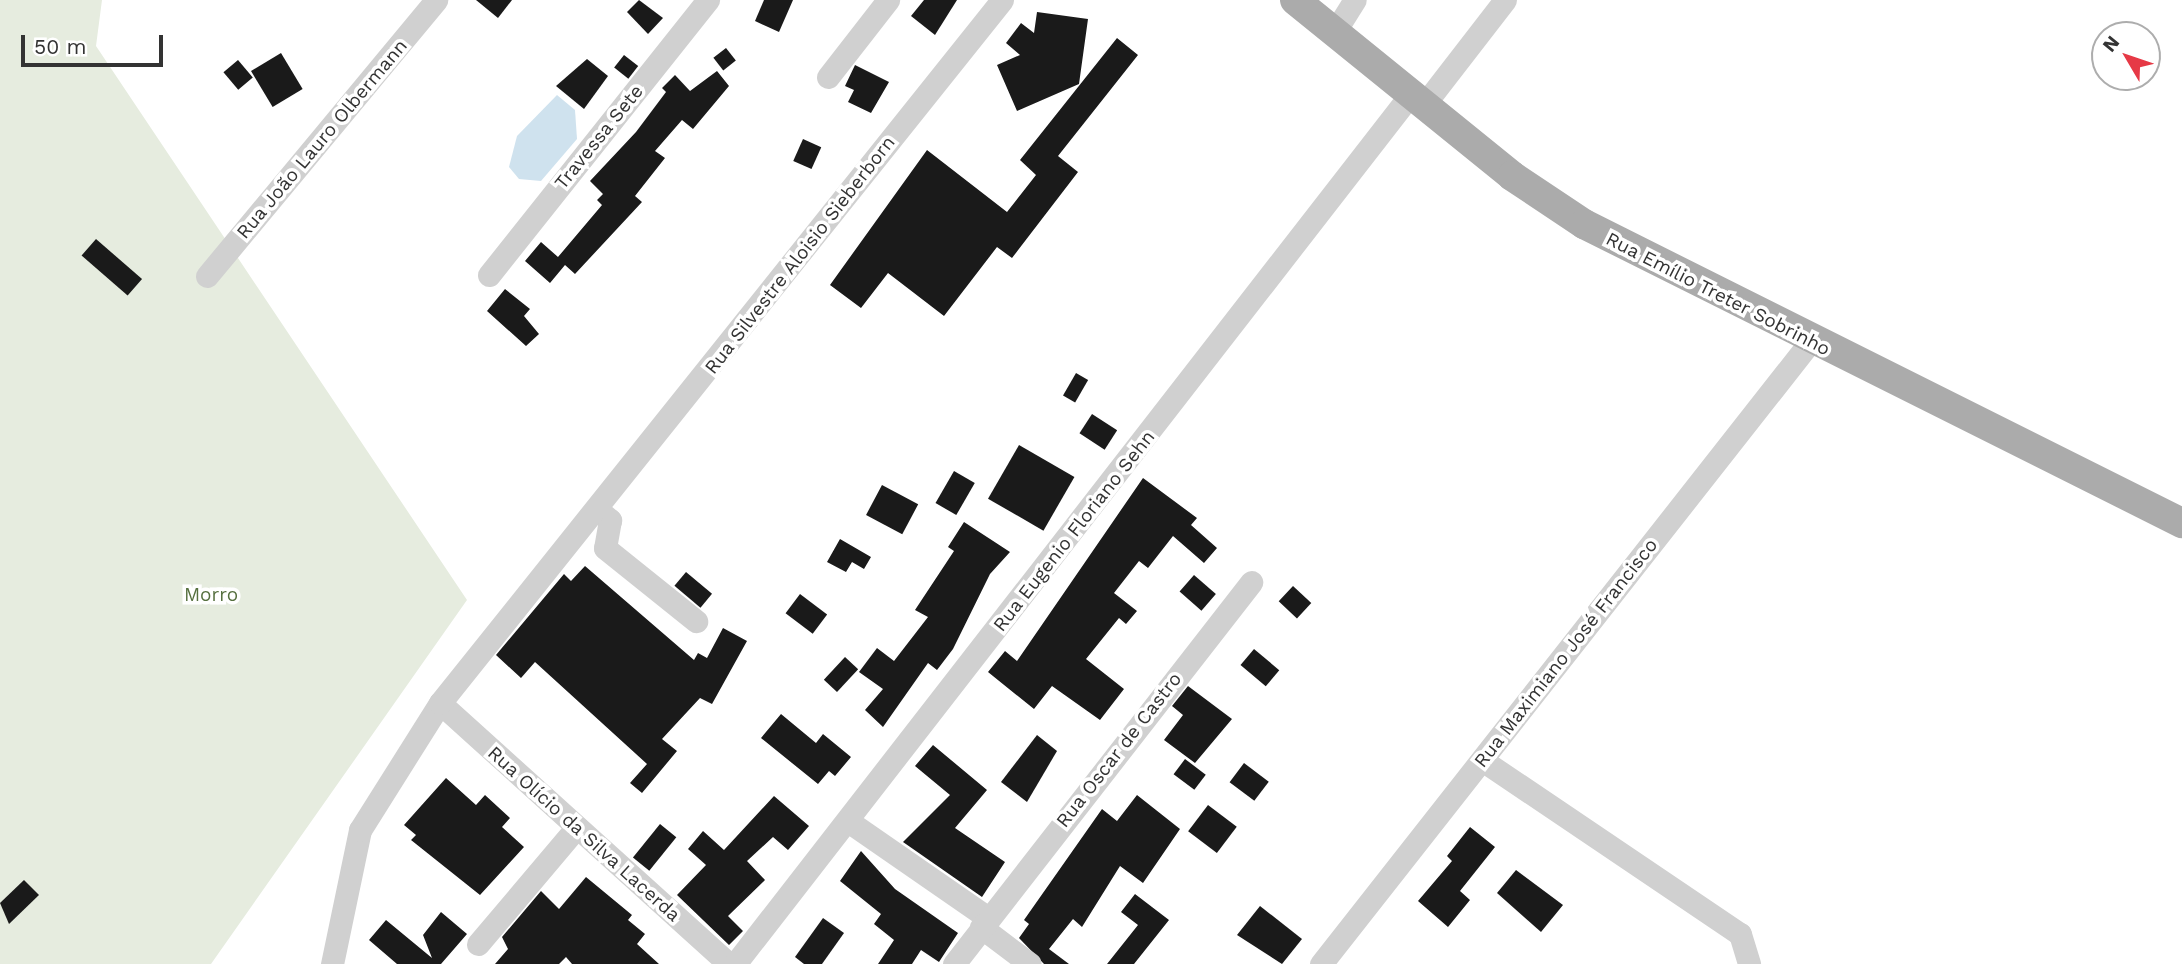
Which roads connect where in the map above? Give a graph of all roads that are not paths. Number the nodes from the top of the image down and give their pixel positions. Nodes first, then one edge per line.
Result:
1 (436, 0) edge
2 (708, 0) edge
3 (888, 0) edge
4 (1002, 0) edge
5 (1295, 0) edge
6 (1355, 0) edge
7 (1505, 0) edge
8 (1334, 33) junction
9 (828, 77) dead end
10 (1417, 101) junction
11 (489, 275) dead end
12 (207, 276) dead end
13 (1810, 342) junction
14 (598, 510) junction
15 (2182, 523) edge
16 (1251, 582) dead end
17 (696, 621) dead end
18 (440, 703) junction
19 (1482, 760) junction
20 (848, 821) junction
21 (577, 827) junction
22 (984, 922) junction
23 (478, 944) dead end
24 (332, 964) edge
25 (729, 964) edge
26 (735, 964) edge
27 (954, 964) edge
28 (1030, 964) edge
29 (1321, 964) edge
30 (1749, 964) edge

1 - 12 street, Rua João Lauro Olbermann
2 - 11 street, Travessa Sete
3 - 9 street
4 - 14 street, Rua Silvestre Aloisio Sieberborn
5 - 8 main road, Rua Emílio Treter Sobrinho
6 - 8 street
7 - 10 street, Rua Eugenio Floriano Sehn
8 - 10 main road, Rua Emílio Treter Sobrinho
10 - 13 main road, Rua Emílio Treter Sobrinho
10 - 20 street, Rua Eugenio Floriano Sehn
13 - 15 main road, Rua Emílio Treter Sobrinho
13 - 19 street, Rua Maximiano José Francisco
14 - 17 street
14 - 18 street, Rua Silvestre Aloisio Sieberborn
16 - 22 street, Rua Oscar de Castro
18 - 21 street, Rua Olício da Silva Lacerda
18 - 24 street, Rua Silvestre Aloisio Sieberborn
19 - 29 street, Rua Maximiano José Francisco
19 - 30 street
20 - 22 street
20 - 26 street, Rua Eugenio Floriano Sehn
21 - 23 street
21 - 25 street, Rua Olício da Silva Lacerda
22 - 27 street, Rua Oscar de Castro
22 - 28 street

